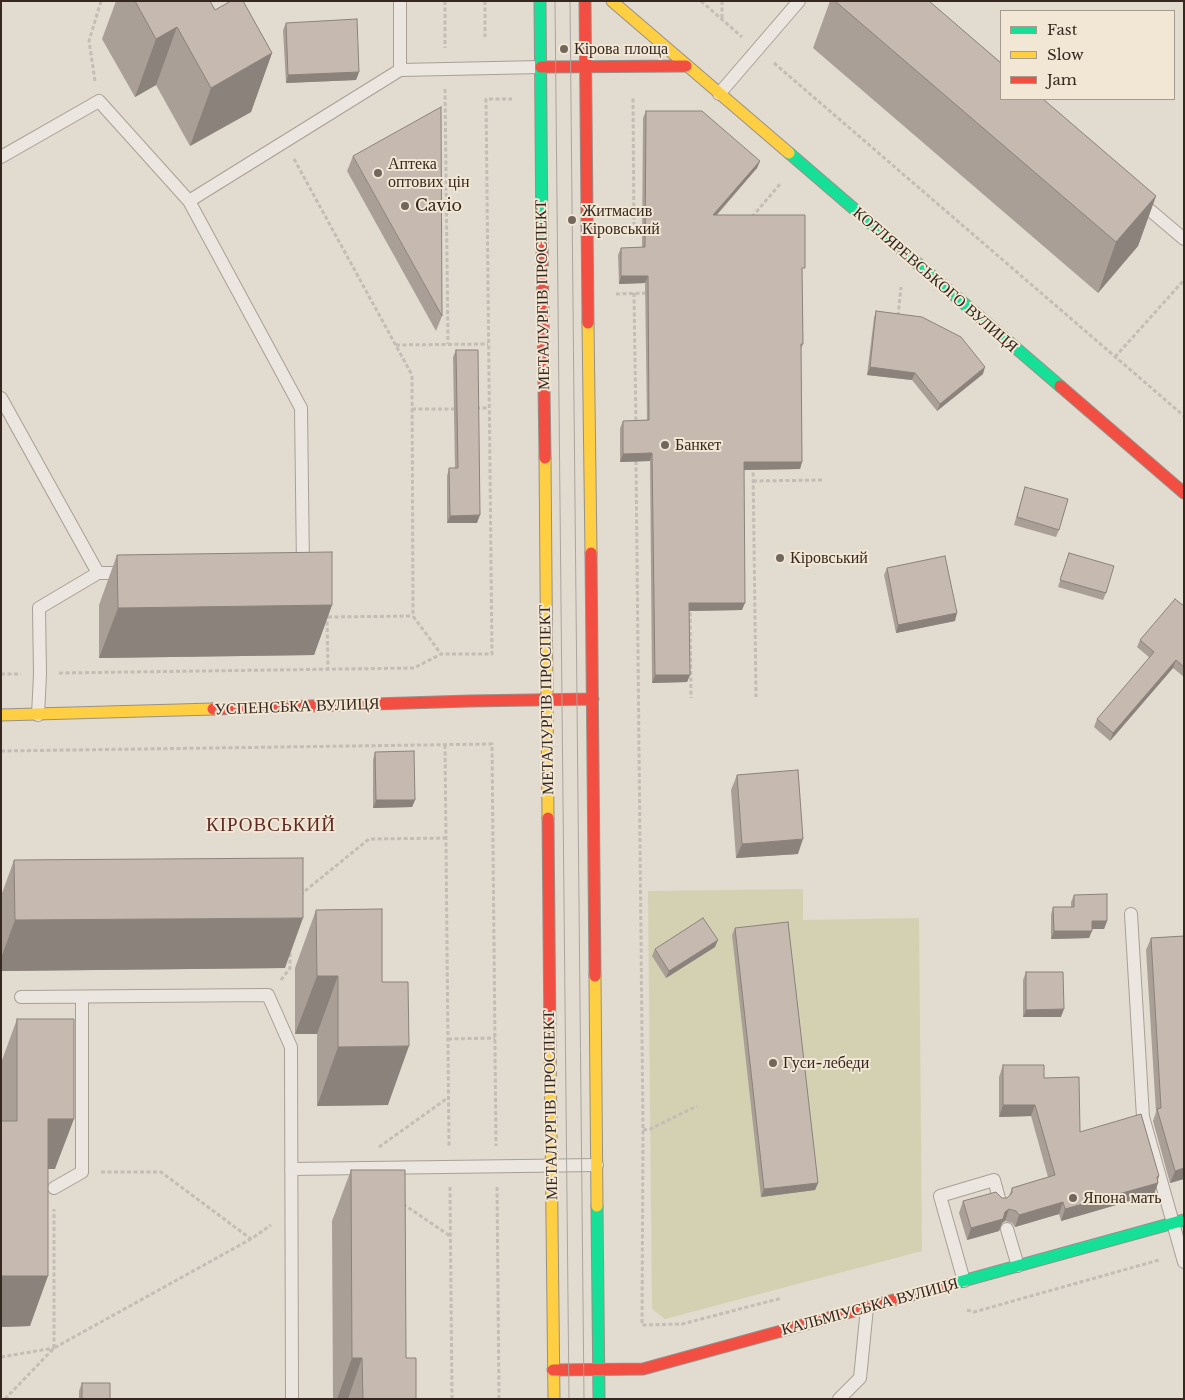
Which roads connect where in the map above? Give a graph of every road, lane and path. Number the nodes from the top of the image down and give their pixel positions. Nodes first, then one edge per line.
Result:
1 (101, 1) edge
2 (400, 1) edge
3 (445, 1) edge
4 (485, 1) edge
5 (540, 1) edge
6 (586, 1) edge
7 (612, 1) edge
8 (701, 1) edge
9 (722, 1) edge
10 (799, 1) edge
11 (722, 20) junction
12 (485, 38) dead end
13 (445, 43) dead end
14 (757, 49) junction
15 (586, 66) junction
16 (686, 66) junction
17 (540, 67) junction
18 (400, 70) junction
19 (446, 91) dead end
20 (719, 94) junction
21 (633, 97) dead end
22 (514, 99) dead end
23 (99, 101) junction
24 (1, 157) edge
25 (782, 181) dead end
26 (306, 182) dead end
27 (1132, 194) edge
28 (190, 201) junction
29 (751, 218) edge
30 (611, 233) dead end
31 (1184, 239) edge
32 (1184, 280) edge
33 (902, 281) dead end
34 (634, 293) junction
35 (654, 293) edge
36 (612, 294) dead end
37 (897, 322) edge
38 (448, 344) junction
39 (488, 344) junction
40 (396, 345) junction
41 (1115, 357) junction
42 (1, 398) edge
43 (464, 408) edge
44 (472, 408) edge
45 (489, 408) junction
46 (412, 409) junction
47 (1184, 416) edge
48 (636, 428) edge
49 (636, 461) edge
50 (753, 463) edge
51 (822, 480) dead end
52 (753, 481) junction
53 (1184, 493) edge
54 (293, 570) edge
55 (137, 572) edge
56 (98, 573) junction
57 (690, 602) edge
58 (327, 609) edge
59 (413, 616) junction
60 (328, 617) junction
61 (441, 654) junction
62 (328, 670) junction
63 (1, 674) edge
64 (40, 674) junction
65 (691, 698) dead end
66 (756, 698) dead end
67 (547, 700) junction
68 (593, 700) junction
69 (1, 715) edge
70 (38, 715) junction
71 (445, 745) junction
72 (1, 751) edge
73 (446, 838) junction
74 (297, 898) edge
75 (1131, 914) dead end
76 (290, 950) edge
77 (290, 968) dead end
78 (82, 997) junction
79 (21, 998) dead end
80 (495, 1038) junction
81 (448, 1039) junction
82 (449, 1096) junction
83 (697, 1106) dead end
84 (643, 1130) junction
85 (449, 1131) dead end
86 (551, 1165) junction
87 (597, 1165) junction
88 (449, 1166) junction
89 (496, 1166) junction
90 (350, 1168) junction
91 (291, 1169) junction
92 (115, 1172) dead end
93 (54, 1188) joint
94 (396, 1200) edge
95 (1000, 1202) edge
96 (1179, 1221) edge
97 (1007, 1229) dead end
98 (450, 1237) junction
99 (1159, 1260) dead end
100 (1184, 1262) edge
101 (1018, 1266) junction
102 (964, 1281) junction
103 (782, 1298) dead end
104 (867, 1308) junction
105 (974, 1312) dead end
106 (54, 1348) junction
107 (1, 1357) edge
108 (553, 1370) junction
109 (599, 1370) junction
110 (5, 1399) edge
111 (292, 1399) edge
112 (452, 1399) edge
113 (499, 1399) edge
114 (554, 1399) edge
115 (600, 1399) edge
116 (839, 1399) edge

1 - 23 path
2 - 18 lane
3 - 13 path
4 - 12 path
5 - 17 main road, МЕТАЛУРГІВ ПРОСПЕКТ
6 - 15 main road
7 - 16 main road, КОТЛЯРЕВСЬКОГО ВУЛИЦЯ
8 - 11 path
9 - 11 path
10 - 14 lane
11 - 14 path
14 - 20 lane
14 - 41 path
15 - 16 main road
15 - 17 main road
15 - 68 main road
16 - 20 main road, КОТЛЯРЕВСЬКОГО ВУЛИЦЯ
17 - 18 lane
17 - 67 main road, МЕТАЛУРГІВ ПРОСПЕКТ
18 - 28 lane
19 - 38 path
20 - 53 main road, КОТЛЯРЕВСЬКОГО ВУЛИЦЯ
21 - 30 path
22 - 39 path
23 - 24 lane
23 - 28 lane
25 - 29 path
26 - 40 path
27 - 31 lane
28 - 54 lane
32 - 41 path
33 - 37 path
34 - 35 path
34 - 36 path
34 - 48 path
38 - 39 path
38 - 40 path
39 - 45 path
40 - 46 path
41 - 47 path
42 - 56 lane
43 - 46 path
44 - 45 path
45 - 61 path
46 - 59 path
49 - 84 path
50 - 52 path
51 - 52 path
52 - 66 path
55 - 56 lane
56 - 64 lane
57 - 65 path
58 - 60 path
59 - 60 path
59 - 61 path
60 - 62 path
61 - 62 path
62 - 64 path
63 - 64 path
64 - 70 lane
67 - 68 main road, УСПЕНСЬКА ВУЛИЦЯ
67 - 70 main road, УСПЕНСЬКА ВУЛИЦЯ
67 - 86 main road, МЕТАЛУРГІВ ПРОСПЕКТ
68 - 87 main road
69 - 70 main road, УСПЕНСЬКА ВУЛИЦЯ
71 - 72 path
71 - 73 path
71 - 80 path
73 - 74 path
73 - 81 path
75 - 96 lane
76 - 77 path
78 - 79 lane
78 - 91 lane
78 - 93 lane
80 - 81 path
80 - 89 path
81 - 82 path
82 - 85 path
82 - 90 path
83 - 84 path
84 - 103 path
86 - 87 lane
86 - 89 lane
86 - 108 main road, МЕТАЛУРГІВ ПРОСПЕКТ
87 - 109 main road
88 - 89 lane
88 - 90 lane
88 - 98 path
89 - 113 path
90 - 91 lane
91 - 111 lane
92 - 106 path
93 - 106 path
94 - 98 path
95 - 102 lane
96 - 100 lane
96 - 101 main road, КАЛЬМІУСЬКА ВУЛИЦЯ
97 - 101 lane
98 - 112 path
99 - 105 path
101 - 102 main road, КАЛЬМІУСЬКА ВУЛИЦЯ
102 - 104 main road, КАЛЬМІУСЬКА ВУЛИЦЯ
104 - 109 main road, КАЛЬМІУСЬКА ВУЛИЦЯ
104 - 116 lane
106 - 107 path
106 - 110 path
108 - 109 main road, КАЛЬМІУСЬКА ВУЛИЦЯ
108 - 114 main road, МЕТАЛУРГІВ ПРОСПЕКТ
109 - 115 main road

